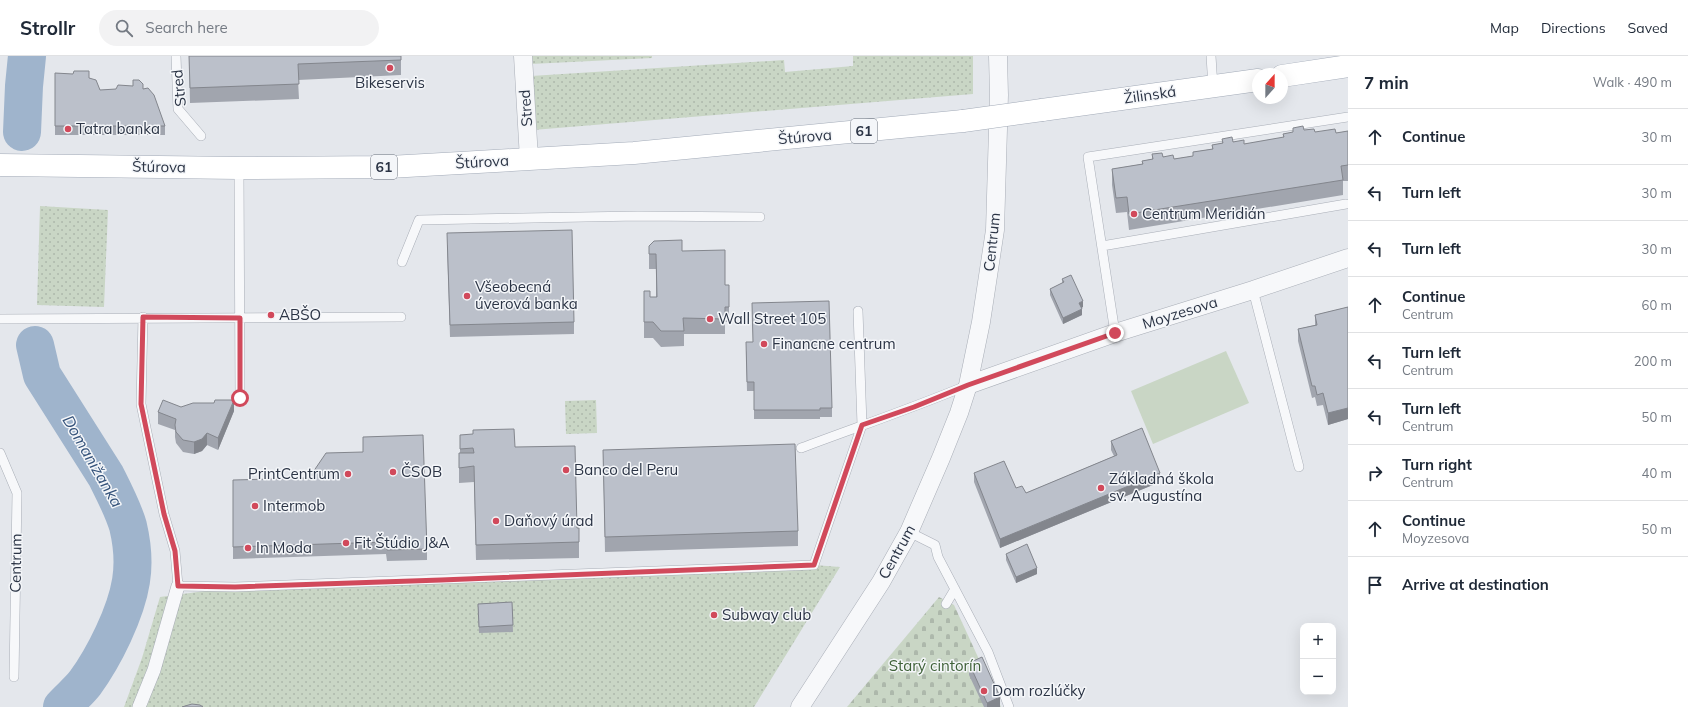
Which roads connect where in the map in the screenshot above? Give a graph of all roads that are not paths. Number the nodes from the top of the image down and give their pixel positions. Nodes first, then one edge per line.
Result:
1 (176, 56) edge
2 (523, 56) edge
3 (998, 56) edge
4 (1211, 56) edge
5 (1348, 66) edge
6 (1288, 75) edge
7 (1252, 81) edge
8 (1213, 87) junction
9 (1348, 117) edge
10 (963, 121) joint
11 (201, 136) dead end
12 (529, 159) junction
13 (4, 165) edge
14 (239, 168) junction
15 (1346, 204) dead end
16 (760, 217) dead end
17 (1102, 246) junction
18 (1348, 258) edge
19 (402, 262) dead end
20 (1253, 290) junction
21 (858, 311) dead end
22 (143, 317) junction
23 (401, 317) dead end
24 (240, 318) junction
25 (0, 319) edge
26 (1115, 333) junction
27 (968, 385) junction
28 (240, 398) dead end
29 (862, 425) junction
30 (801, 448) dead end
31 (0, 453) edge
32 (1299, 467) dead end
33 (909, 532) junction
34 (178, 586) junction
35 (955, 589) junction
36 (946, 604) dead end
37 (14, 677) dead end
38 (138, 707) edge
39 (800, 707) edge
40 (1009, 707) edge

1 - 11 lane, Stred
2 - 12 street, Stred
3 - 27 street, Centrum
4 - 8 lane
5 - 6 main road
7 - 8 main road, Žilinská / 61
8 - 10 main road, Žilinská / 61, bridge
9 - 17 lane
10 - 12 main road, Štúrova / 61
12 - 14 main road, Štúrova / 61
13 - 14 main road, Štúrova / 61
14 - 24 lane
15 - 17 lane
16 - 19 lane
17 - 26 lane
18 - 20 street, Moyzesova
20 - 26 street, Moyzesova
20 - 32 lane
21 - 29 lane
22 - 24 lane
22 - 25 lane
22 - 34 lane
23 - 24 lane
24 - 28 lane
26 - 27 street, Moyzesova
27 - 29 lane
27 - 33 street, Centrum
29 - 30 lane
29 - 34 lane
31 - 37 lane, Centrum
33 - 35 lane
33 - 39 street, Centrum
34 - 38 street
35 - 36 lane
35 - 40 lane

